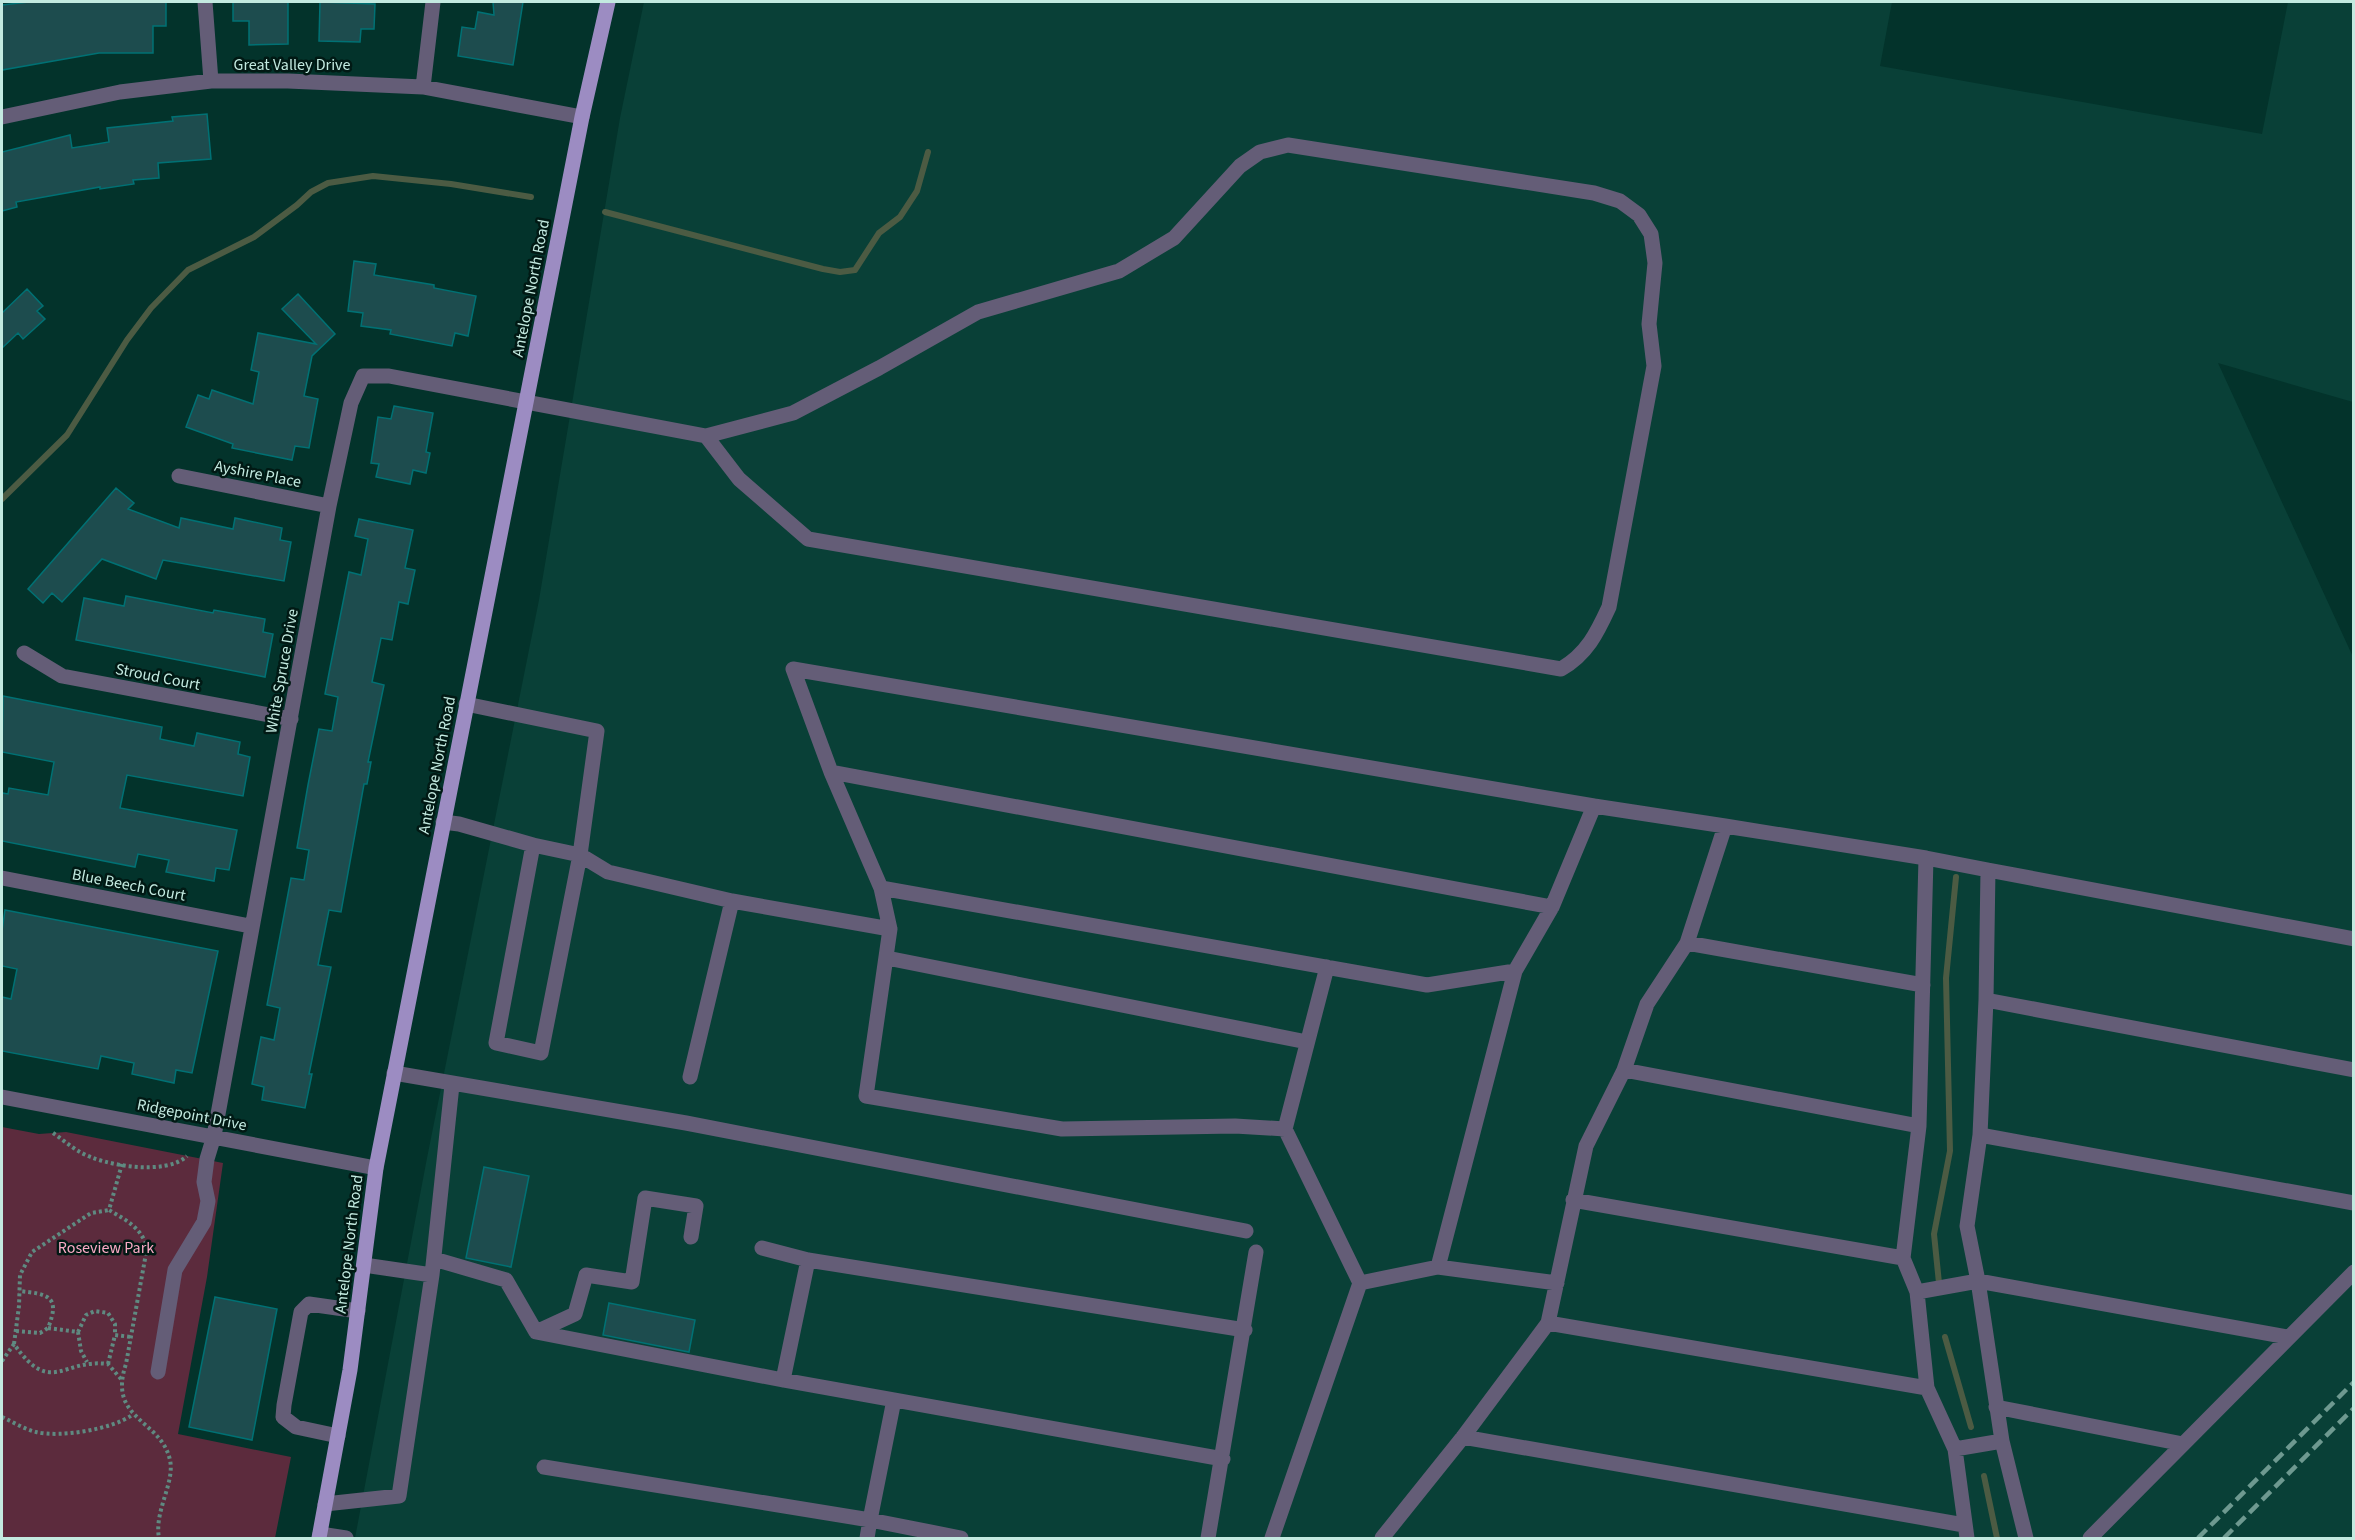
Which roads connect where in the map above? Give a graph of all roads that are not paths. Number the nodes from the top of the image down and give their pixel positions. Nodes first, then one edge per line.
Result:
1 (205, 2) edge
2 (433, 2) edge
3 (608, 2) edge
4 (211, 81) junction
5 (423, 87) junction
6 (2, 117) edge
7 (582, 117) junction
8 (525, 403) junction
9 (706, 436) junction
10 (179, 476) dead end
11 (329, 506) junction
12 (24, 653) dead end
13 (466, 705) junction
14 (291, 719) junction
15 (831, 772) junction
16 (1594, 806) junction
17 (443, 822) junction
18 (1725, 826) junction
19 (533, 845) junction
20 (580, 855) junction
21 (1926, 858) junction
22 (1988, 870) junction
23 (2, 878) edge
24 (881, 888) junction
25 (732, 901) junction
26 (1551, 907) junction
27 (250, 926) junction
28 (890, 929) junction
29 (2354, 939) edge
30 (1687, 943) junction
31 (887, 958) junction
32 (1327, 967) junction
33 (1515, 971) junction
34 (1923, 984) junction
35 (1986, 1000) junction
36 (1307, 1042) junction
37 (1624, 1070) junction
38 (2354, 1070) edge
39 (394, 1073) junction
40 (690, 1077) dead end
41 (452, 1084) junction
42 (2, 1097) edge
43 (1919, 1126) junction
44 (1285, 1129) junction
45 (1980, 1135) junction
46 (214, 1136) junction
47 (376, 1167) junction
48 (1573, 1200) junction
49 (2354, 1203) edge
50 (1246, 1231) dead end
51 (691, 1237) dead end
52 (762, 1248) dead end
53 (1256, 1252) dead end
54 (1903, 1258) junction
55 (808, 1260) junction
56 (364, 1265) junction
57 (433, 1267) junction
58 (1438, 1267) junction
59 (2354, 1272) edge
60 (1978, 1281) junction
61 (1360, 1283) junction
62 (1557, 1283) junction
63 (1917, 1292) junction
64 (358, 1311) junction
65 (1548, 1323) junction
66 (1245, 1330) junction
67 (536, 1332) junction
68 (2288, 1337) junction
69 (158, 1372) dead end
70 (783, 1380) junction
71 (1927, 1388) junction
72 (894, 1400) junction
73 (1996, 1407) junction
74 (338, 1436) junction
75 (1463, 1437) junction
76 (2002, 1441) junction
77 (2183, 1444) junction
78 (1955, 1449) junction
79 (1223, 1459) junction
80 (544, 1467) dead end
81 (325, 1504) junction
82 (870, 1520) junction
83 (1966, 1532) edge
84 (319, 1536) edge
85 (346, 1539) edge
86 (867, 1539) edge
87 (961, 1539) edge
88 (1208, 1539) edge
89 (1272, 1539) edge
90 (1382, 1539) edge
91 (2026, 1539) edge
92 (2090, 1539) edge

1 - 4 street
2 - 5 street
3 - 7 main road, Antelope North Road
4 - 5 street, Great Valley Drive
4 - 6 street, Great Valley Drive
5 - 7 street, Great Valley Drive
7 - 8 main road, Antelope North Road
8 - 9 street
8 - 11 street, White Spruce Drive
8 - 13 main road, Antelope North Road
9 - 9 street
10 - 11 street, Ayshire Place
11 - 14 street, White Spruce Drive
12 - 14 street, Stroud Court
13 - 17 main road, Antelope North Road
13 - 20 street
14 - 27 street, White Spruce Drive
15 - 16 street
15 - 24 street
15 - 26 street
16 - 18 street
16 - 26 street
17 - 19 street
17 - 39 main road, Antelope North Road
18 - 21 street
18 - 30 street
19 - 20 street
19 - 20 street
20 - 25 street
21 - 22 street
21 - 34 street
22 - 29 street
22 - 35 street
23 - 27 street, Blue Beech Court
24 - 28 street
24 - 32 street
25 - 28 street
25 - 40 street
26 - 33 street
27 - 46 street, White Spruce Drive
28 - 31 street
30 - 34 street
30 - 37 street
31 - 36 street
31 - 44 street
32 - 33 street
32 - 36 street
33 - 58 street
34 - 43 street
35 - 38 street
35 - 45 street
36 - 44 street
37 - 43 street
37 - 48 street
39 - 41 street
39 - 47 main road, Antelope North Road
41 - 50 street
41 - 57 street
42 - 46 street, Ridgepoint Drive
43 - 54 street
44 - 61 street
45 - 49 street
45 - 60 street
46 - 47 street, Ridgepoint Drive
46 - 69 street, White Spruce Drive
47 - 56 main road, Antelope North Road
48 - 54 street
48 - 62 street
51 - 67 street
52 - 55 street
53 - 66 street
54 - 63 street
55 - 66 street
55 - 70 street
56 - 57 street
56 - 64 main road, Antelope North Road
57 - 67 street
57 - 81 street
58 - 61 street
58 - 62 street
59 - 68 street
60 - 63 street
60 - 68 street
60 - 73 street
61 - 89 street
62 - 65 street
63 - 71 street
64 - 74 main road, Antelope North Road
64 - 74 street
65 - 71 street
65 - 75 street
66 - 79 street
67 - 70 street
68 - 77 street
70 - 72 street
71 - 78 street
72 - 79 street
72 - 82 street
73 - 76 street
73 - 77 street
74 - 81 main road, Antelope North Road
75 - 83 street
75 - 90 street
76 - 78 street
76 - 91 street
77 - 92 street
78 - 83 street
79 - 88 street
80 - 82 street
81 - 84 main road, Antelope North Road
82 - 86 street
82 - 87 street
84 - 85 street

